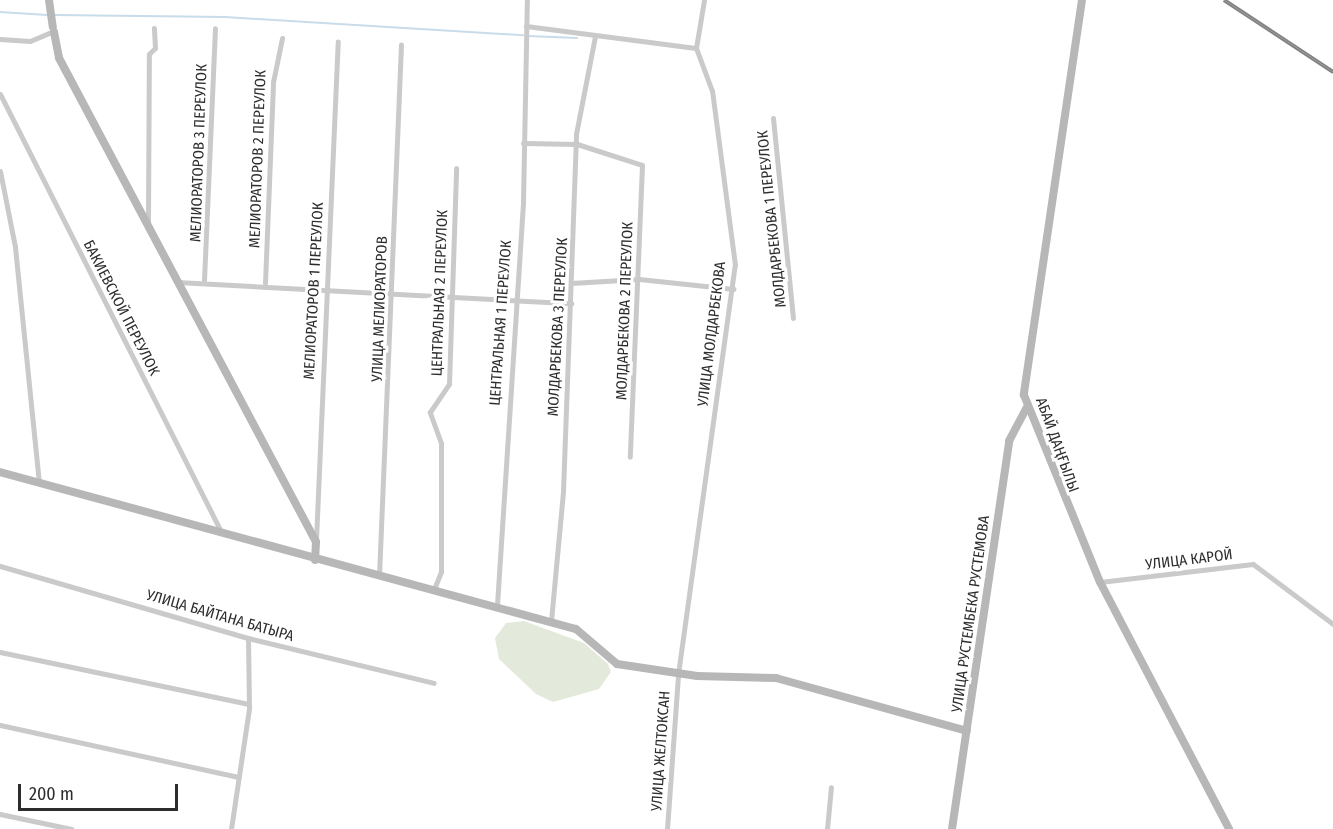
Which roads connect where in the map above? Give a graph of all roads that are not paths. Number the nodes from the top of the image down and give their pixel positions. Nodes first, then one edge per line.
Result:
1 (527, 0) edge
2 (704, 0) edge
3 (1082, 0) edge
4 (50, 1) edge
5 (526, 26) junction
6 (154, 28) dead end
7 (214, 28) dead end
8 (54, 29) junction
9 (595, 36) junction
10 (282, 38) dead end
11 (0, 39) edge
12 (338, 41) dead end
13 (401, 44) dead end
14 (696, 48) junction
15 (0, 94) edge
16 (773, 118) dead end
17 (523, 143) junction
18 (577, 144) junction
19 (456, 168) dead end
20 (0, 171) edge
21 (148, 224) junction
22 (639, 279) junction
23 (204, 280) junction
24 (177, 282) junction
25 (265, 283) junction
26 (571, 283) junction
27 (326, 289) junction
28 (733, 290) junction
29 (394, 295) junction
30 (453, 298) junction
31 (514, 301) junction
32 (571, 303) junction
33 (793, 318) dead end
34 (1027, 407) junction
35 (630, 457) dead end
36 (0, 472) edge
37 (39, 482) junction
38 (222, 533) junction
39 (316, 542) junction
40 (315, 560) junction
41 (0, 566) edge
42 (379, 576) junction
43 (1100, 582) junction
44 (434, 589) junction
45 (497, 605) junction
46 (551, 621) junction
47 (1333, 624) edge
48 (248, 638) junction
49 (0, 652) edge
50 (678, 674) junction
51 (434, 683) dead end
52 (249, 704) junction
53 (0, 725) edge
54 (968, 731) junction
55 (238, 777) junction
56 (831, 787) dead end
57 (0, 814) edge
58 (72, 829) edge
59 (231, 829) edge
60 (667, 829) edge
61 (827, 829) edge
62 (952, 829) edge
63 (1229, 829) edge

1 - 5 street, ЦЕНТРАЛЬНАЯ 1 ПЕРЕУЛОК
2 - 14 street, УЛИЦА МОЛДАРБЕКОВА
3 - 34 street, АБАЙ ДАҢҒЫЛЫ
4 - 8 street
5 - 9 street
5 - 17 street, ЦЕНТРАЛЬНАЯ 1 ПЕРЕУЛОК
6 - 21 street
7 - 23 street, МЕЛИОРАТОРОВ 3 ПЕРЕУЛОК
8 - 11 street
8 - 21 street
9 - 14 street
9 - 18 street, МОЛДАРБЕКОВА 3 ПЕРЕУЛОК
10 - 25 street, МЕЛИОРАТОРОВ 2 ПЕРЕУЛОК
12 - 27 street, МЕЛИОРАТОРОВ 1 ПЕРЕУЛОК
13 - 29 street, УЛИЦА МЕЛИОРАТОРОВ
14 - 28 street, УЛИЦА МОЛДАРБЕКОВА
15 - 38 street, БАКИЕВСКОЙ ПЕРЕУЛОК
16 - 33 street, МОЛДАРБЕКОВА 1 ПЕРЕУЛОК
17 - 18 street
17 - 31 street, ЦЕНТРАЛЬНАЯ 1 ПЕРЕУЛОК
18 - 22 street, МОЛДАРБЕКОВА 2 ПЕРЕУЛОК
18 - 26 street, МОЛДАРБЕКОВА 3 ПЕРЕУЛОК
19 - 30 street, ЦЕНТРАЛЬНАЯ 2 ПЕРЕУЛОК
20 - 37 street
21 - 24 street
22 - 26 street
22 - 28 street
22 - 35 street, МОЛДАРБЕКОВА 2 ПЕРЕУЛОК
23 - 24 street
23 - 25 street
24 - 39 street
25 - 27 street
26 - 32 street, МОЛДАРБЕКОВА 3 ПЕРЕУЛОК
27 - 29 street
27 - 39 street, МЕЛИОРАТОРОВ 1 ПЕРЕУЛОК
28 - 50 street, УЛИЦА МОЛДАРБЕКОВА
29 - 30 street
29 - 42 street, УЛИЦА МЕЛИОРАТОРОВ
30 - 31 street
30 - 44 street, ЦЕНТРАЛЬНАЯ 2 ПЕРЕУЛОК
31 - 32 street
31 - 45 street, ЦЕНТРАЛЬНАЯ 1 ПЕРЕУЛОК
32 - 46 street, МОЛДАРБЕКОВА 3 ПЕРЕУЛОК
34 - 43 street, АБАЙ ДАҢҒЫЛЫ
34 - 54 street, УЛИЦА РУСТЕМБЕКА РУСТЕМОВА
36 - 37 street
37 - 38 street
38 - 40 street
39 - 40 street
40 - 42 street
41 - 48 street, УЛИЦА БАЙТАНА БАТЫРА
42 - 44 street
43 - 47 street, УЛИЦА КАРОЙ
43 - 63 street, АБАЙ ДАҢҒЫЛЫ
44 - 45 street
45 - 46 street
46 - 50 street
48 - 51 street, УЛИЦА БАЙТАНА БАТЫРА
48 - 52 street
49 - 52 street
50 - 54 street
50 - 60 street, УЛИЦА ЖЕЛТОКСАН
52 - 55 street
53 - 55 street
54 - 62 street, УЛИЦА РУСТЕМБЕКА РУСТЕМОВА
55 - 59 street
56 - 61 street
57 - 58 street

